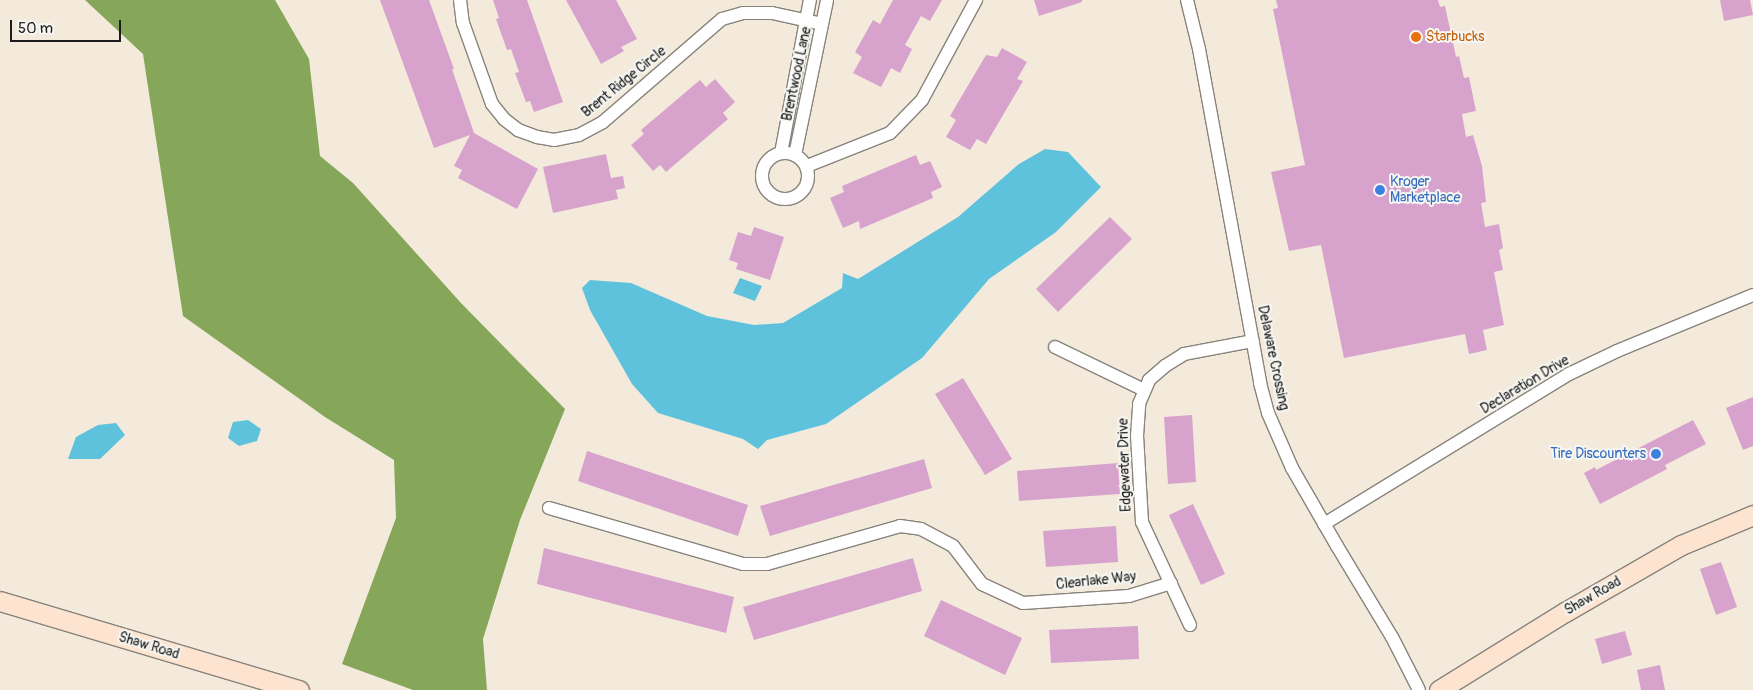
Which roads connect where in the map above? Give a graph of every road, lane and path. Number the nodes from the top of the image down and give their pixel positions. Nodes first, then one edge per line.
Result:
1 (460, 0) edge
2 (810, 0) edge
3 (828, 0) edge
4 (976, 0) edge
5 (1187, 0) edge
6 (806, 20) junction
7 (822, 24) junction
8 (781, 153) junction
9 (795, 155) junction
10 (807, 166) junction
11 (1753, 295) edge
12 (1252, 341) junction
13 (1055, 347) dead end
14 (1144, 390) junction
15 (549, 508) dead end
16 (1753, 515) edge
17 (1324, 524) junction
18 (1171, 583) junction
19 (0, 601) edge
20 (1190, 624) dead end
21 (299, 690) edge
22 (1420, 690) edge
23 (1439, 690) edge

1 - 6 street, Brent Ridge Circle
2 - 6 street, Brentwood Lane
3 - 7 street, Brentwood Lane
4 - 10 street
5 - 12 street, Delaware Crossing
6 - 7 street, Brent Ridge Circle
6 - 8 street, Brentwood Lane
7 - 9 street, Brentwood Lane
8 - 9 street
8 - 10 street
9 - 10 street
11 - 17 street, Declaration Drive
12 - 14 street, Edgewater Drive
12 - 17 street, Delaware Crossing
13 - 14 street
14 - 18 street, Edgewater Drive
15 - 18 street, Clearlake Way
16 - 23 main road, Shaw Road
17 - 22 street, Delaware Crossing
18 - 20 street, Edgewater Drive
19 - 21 main road, Shaw Road

